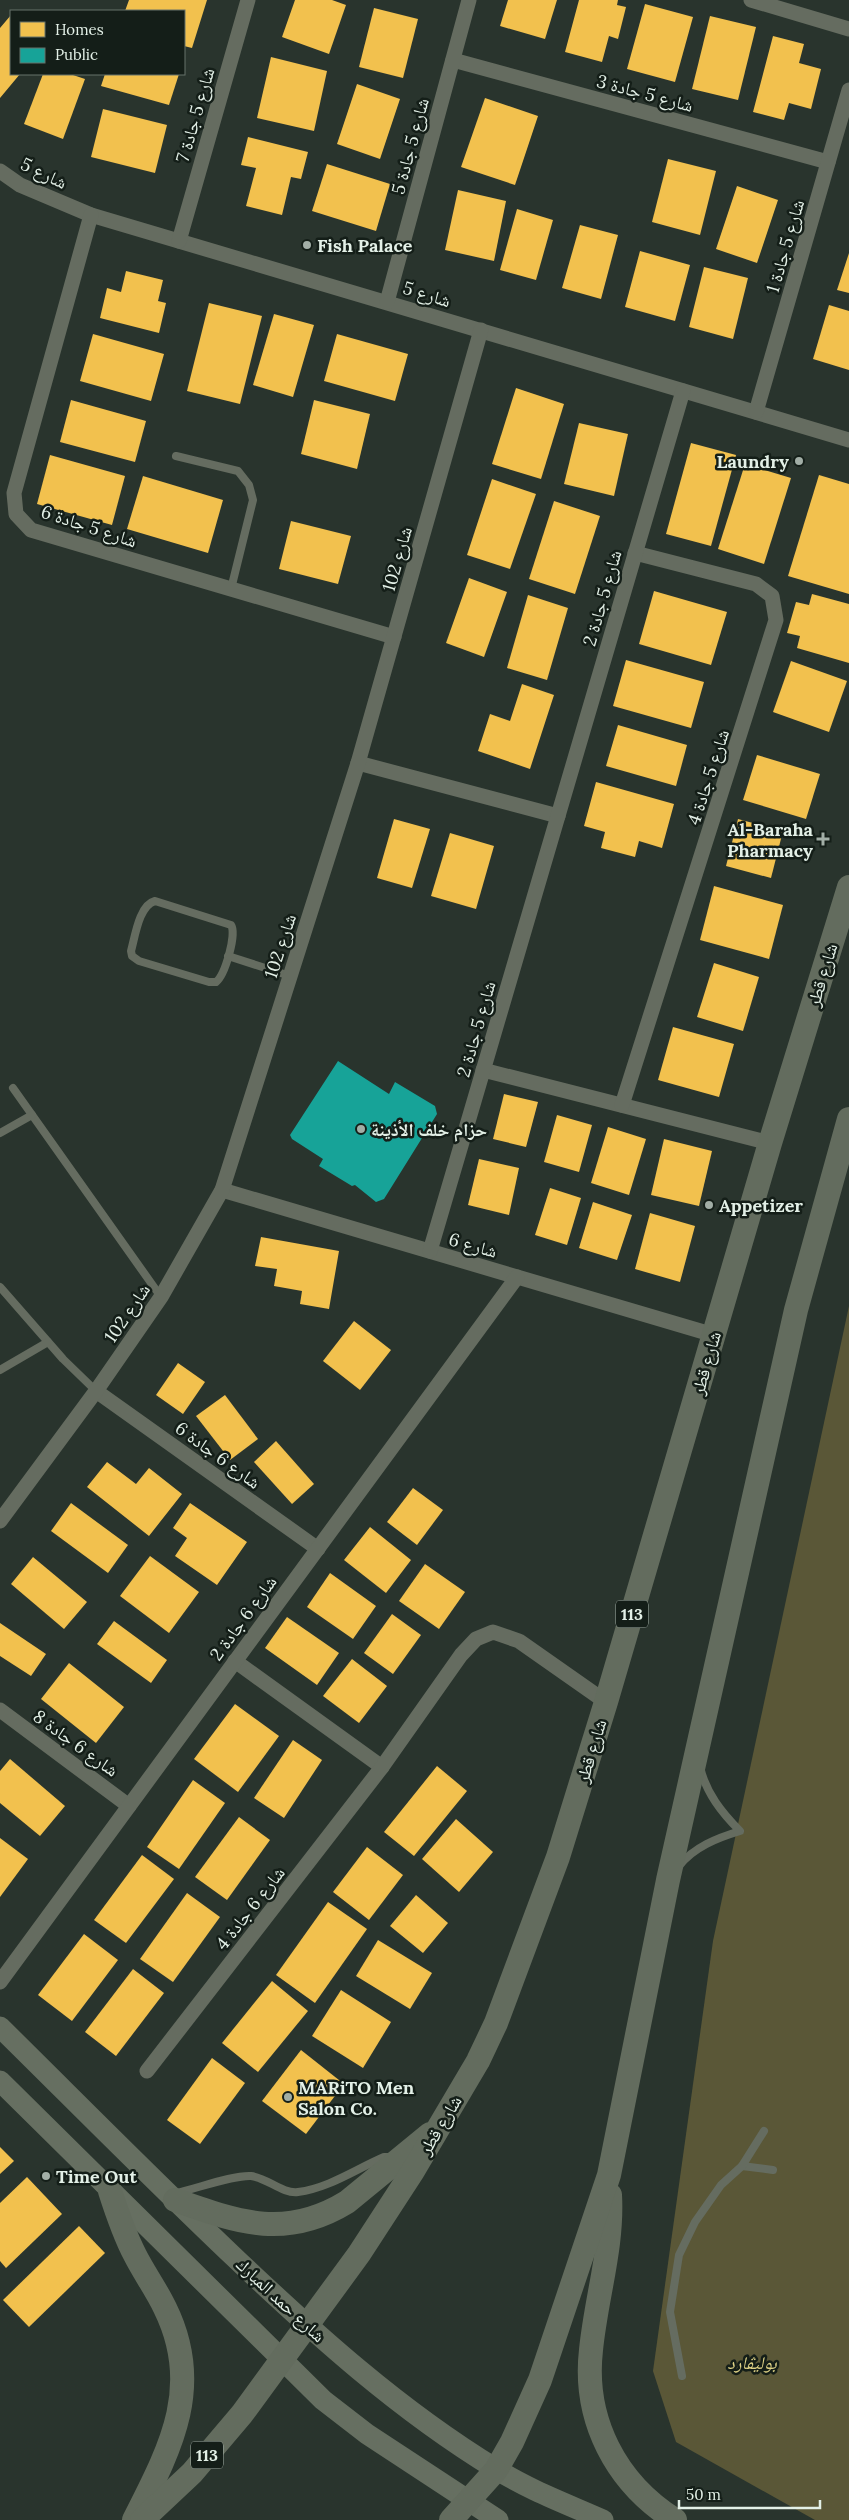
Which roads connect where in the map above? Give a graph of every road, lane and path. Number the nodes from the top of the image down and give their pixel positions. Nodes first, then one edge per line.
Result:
1 (248, 0) edge
2 (469, 0) edge
3 (751, 0) edge
4 (849, 30) edge
5 (453, 60) junction
6 (849, 90) edge
7 (828, 162) junction
8 (0, 171) edge
9 (91, 215) junction
10 (179, 241) junction
11 (388, 302) junction
12 (481, 330) junction
13 (683, 391) junction
14 (756, 412) junction
15 (849, 440) edge
16 (176, 456) dead end
17 (635, 554) junction
18 (231, 589) junction
19 (394, 637) junction
20 (358, 763) junction
21 (558, 816) junction
22 (849, 887) edge
23 (228, 956) junction
24 (290, 976) junction
25 (483, 1070) junction
26 (13, 1088) dead end
27 (622, 1105) junction
28 (32, 1115) junction
29 (849, 1119) edge
30 (0, 1134) edge
31 (770, 1143) junction
32 (222, 1190) junction
33 (430, 1252) junction
34 (517, 1277) junction
35 (0, 1287) edge
36 (161, 1297) junction
37 (714, 1335) junction
38 (48, 1342) junction
39 (0, 1370) edge
40 (96, 1391) junction
41 (0, 1521) edge
42 (318, 1549) junction
43 (235, 1661) junction
44 (606, 1702) junction
45 (0, 1710) edge
46 (697, 1751) junction
47 (382, 1767) junction
48 (129, 1806) junction
49 (668, 1880) junction
50 (0, 1982) edge
51 (0, 2027) edge
52 (147, 2071) dead end
53 (0, 2081) edge
54 (440, 2126) junction
55 (764, 2130) dead end
56 (398, 2158) junction
57 (742, 2166) junction
58 (773, 2170) dead end
59 (609, 2175) junction
60 (110, 2191) junction
61 (172, 2197) junction
62 (306, 2326) junction
63 (281, 2360) junction
64 (682, 2376) dead end
65 (496, 2470) junction
66 (468, 2501) junction
67 (134, 2520) edge
68 (142, 2520) edge
69 (451, 2520) edge
70 (498, 2520) edge
71 (602, 2520) edge
72 (675, 2520) edge

1 - 10 street, شارع 5 جادة 7
2 - 5 street, شارع 5 جادة 5
3 - 4 street
5 - 7 street, شارع 5 جادة 3
5 - 11 street, شارع 5 جادة 5
6 - 7 street, شارع 5 جادة 1
7 - 14 street, شارع 5 جادة 1
8 - 9 street, شارع 5
9 - 10 street, شارع 5
9 - 18 street, شارع 5 جادة 6
10 - 11 street, شارع 5
11 - 12 street, شارع 5
12 - 13 street, شارع 5
12 - 19 street, شارع 102
13 - 14 street, شارع 5
13 - 17 street, شارع 5 جادة 2
14 - 15 street, شارع 5
16 - 18 lane
17 - 21 street, شارع 5 جادة 2
17 - 27 street, شارع 5 جادة 4
18 - 19 street, شارع 5 جادة 6
19 - 20 street, شارع 102
20 - 21 street
20 - 24 street, شارع 102
21 - 25 street, شارع 5 جادة 2
22 - 31 main road, شارع قطر / 113
23 - 23 lane
23 - 24 lane
24 - 32 street, شارع 102
25 - 27 street
25 - 33 street, شارع 5 جادة 2
26 - 28 lane
27 - 31 street
28 - 30 lane
28 - 36 lane
29 - 46 main road
31 - 37 main road, شارع قطر / 113
32 - 33 street, شارع 6
32 - 36 street, شارع 102
33 - 34 street, شارع 6
34 - 37 street, شارع 6
34 - 42 street, شارع 6 جادة 2
35 - 38 lane
36 - 40 street, شارع 102
37 - 44 main road, شارع قطر / 113
38 - 39 lane
38 - 40 lane
40 - 41 street, شارع 102
40 - 42 street, شارع 6 جادة 6
42 - 43 street, شارع 6 جادة 2
43 - 47 street
43 - 48 street, شارع 6 جادة 2
44 - 47 street, شارع 6 جادة 4
44 - 54 main road, شارع قطر / 113
45 - 48 street, شارع 6 جادة 8
46 - 49 main road
46 - 49 lane
47 - 52 street, شارع 6 جادة 4
48 - 50 street, شارع 6 جادة 2
49 - 59 main road
51 - 61 main road, شارع حمد المبارك
53 - 60 main road
54 - 56 main road
54 - 62 main road, شارع قطر / 113
55 - 57 lane
56 - 61 lane
56 - 61 main road
57 - 58 lane
57 - 64 lane
59 - 65 main road
59 - 72 main road
60 - 63 main road
60 - 67 main road
61 - 62 main road, شارع حمد المبارك
62 - 63 main road, شارع قطر / 113
62 - 65 main road, شارع حمد المبارك
63 - 66 main road
63 - 68 main road, شارع قطر / 113
65 - 66 main road
65 - 71 main road, شارع حمد المبارك
66 - 69 main road
66 - 70 main road

